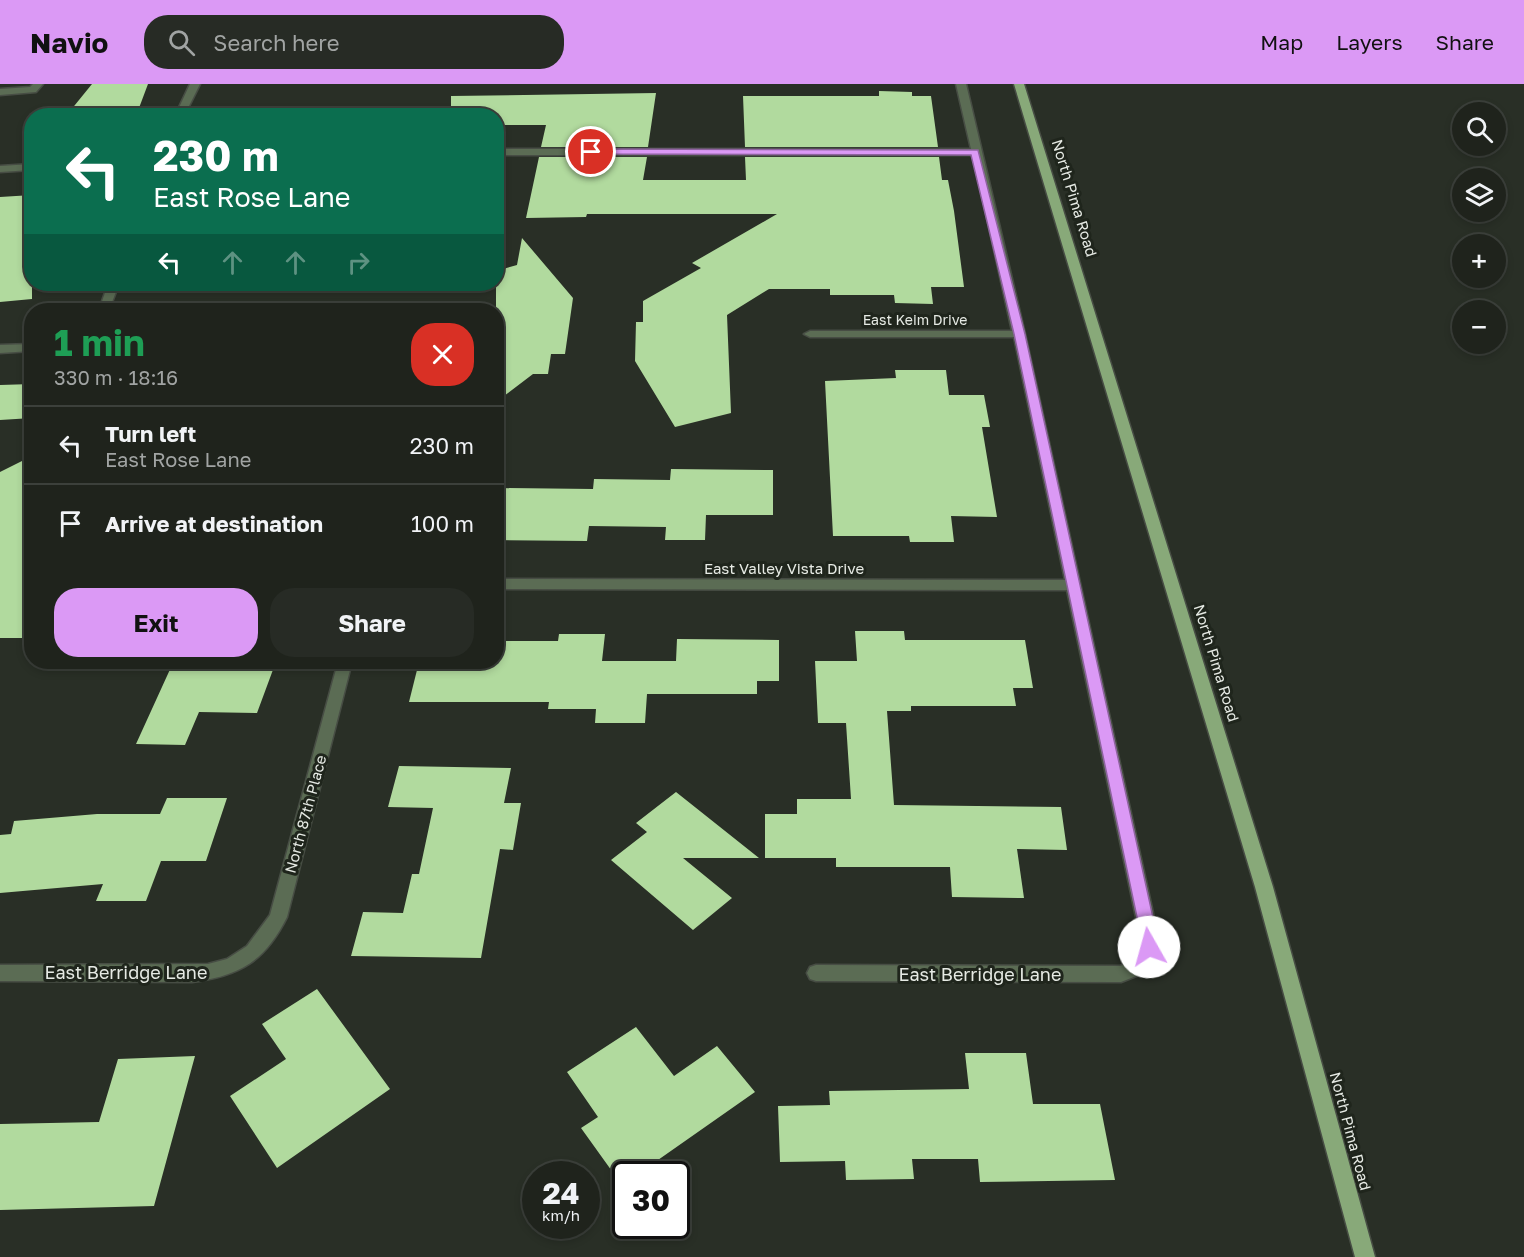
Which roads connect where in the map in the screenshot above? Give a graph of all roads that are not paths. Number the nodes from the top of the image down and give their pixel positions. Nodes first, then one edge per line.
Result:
1 (38, 84) edge
2 (195, 84) edge
3 (961, 84) edge
4 (1019, 84) edge
5 (0, 92) edge
6 (183, 108) edge
7 (504, 152) edge
8 (975, 152) junction
9 (24, 168) edge
10 (0, 169) edge
11 (810, 334) dead end
12 (1019, 334) junction
13 (24, 348) edge
14 (0, 350) edge
15 (504, 584) edge
16 (1072, 585) junction
17 (343, 669) edge
18 (247, 957) joint
19 (0, 973) edge
20 (816, 973) dead end
21 (1365, 1257) edge

1 - 5 street
2 - 6 street
3 - 8 street
4 - 21 main road, North Pima Road
7 - 8 street
8 - 12 street
9 - 10 street
11 - 12 street, East Keim Drive
12 - 16 street
13 - 14 street
15 - 16 street, East Valley Vista Drive
16 - 20 street, East Berridge Lane
17 - 18 street, North 87th Place
18 - 19 street, East Berridge Lane

